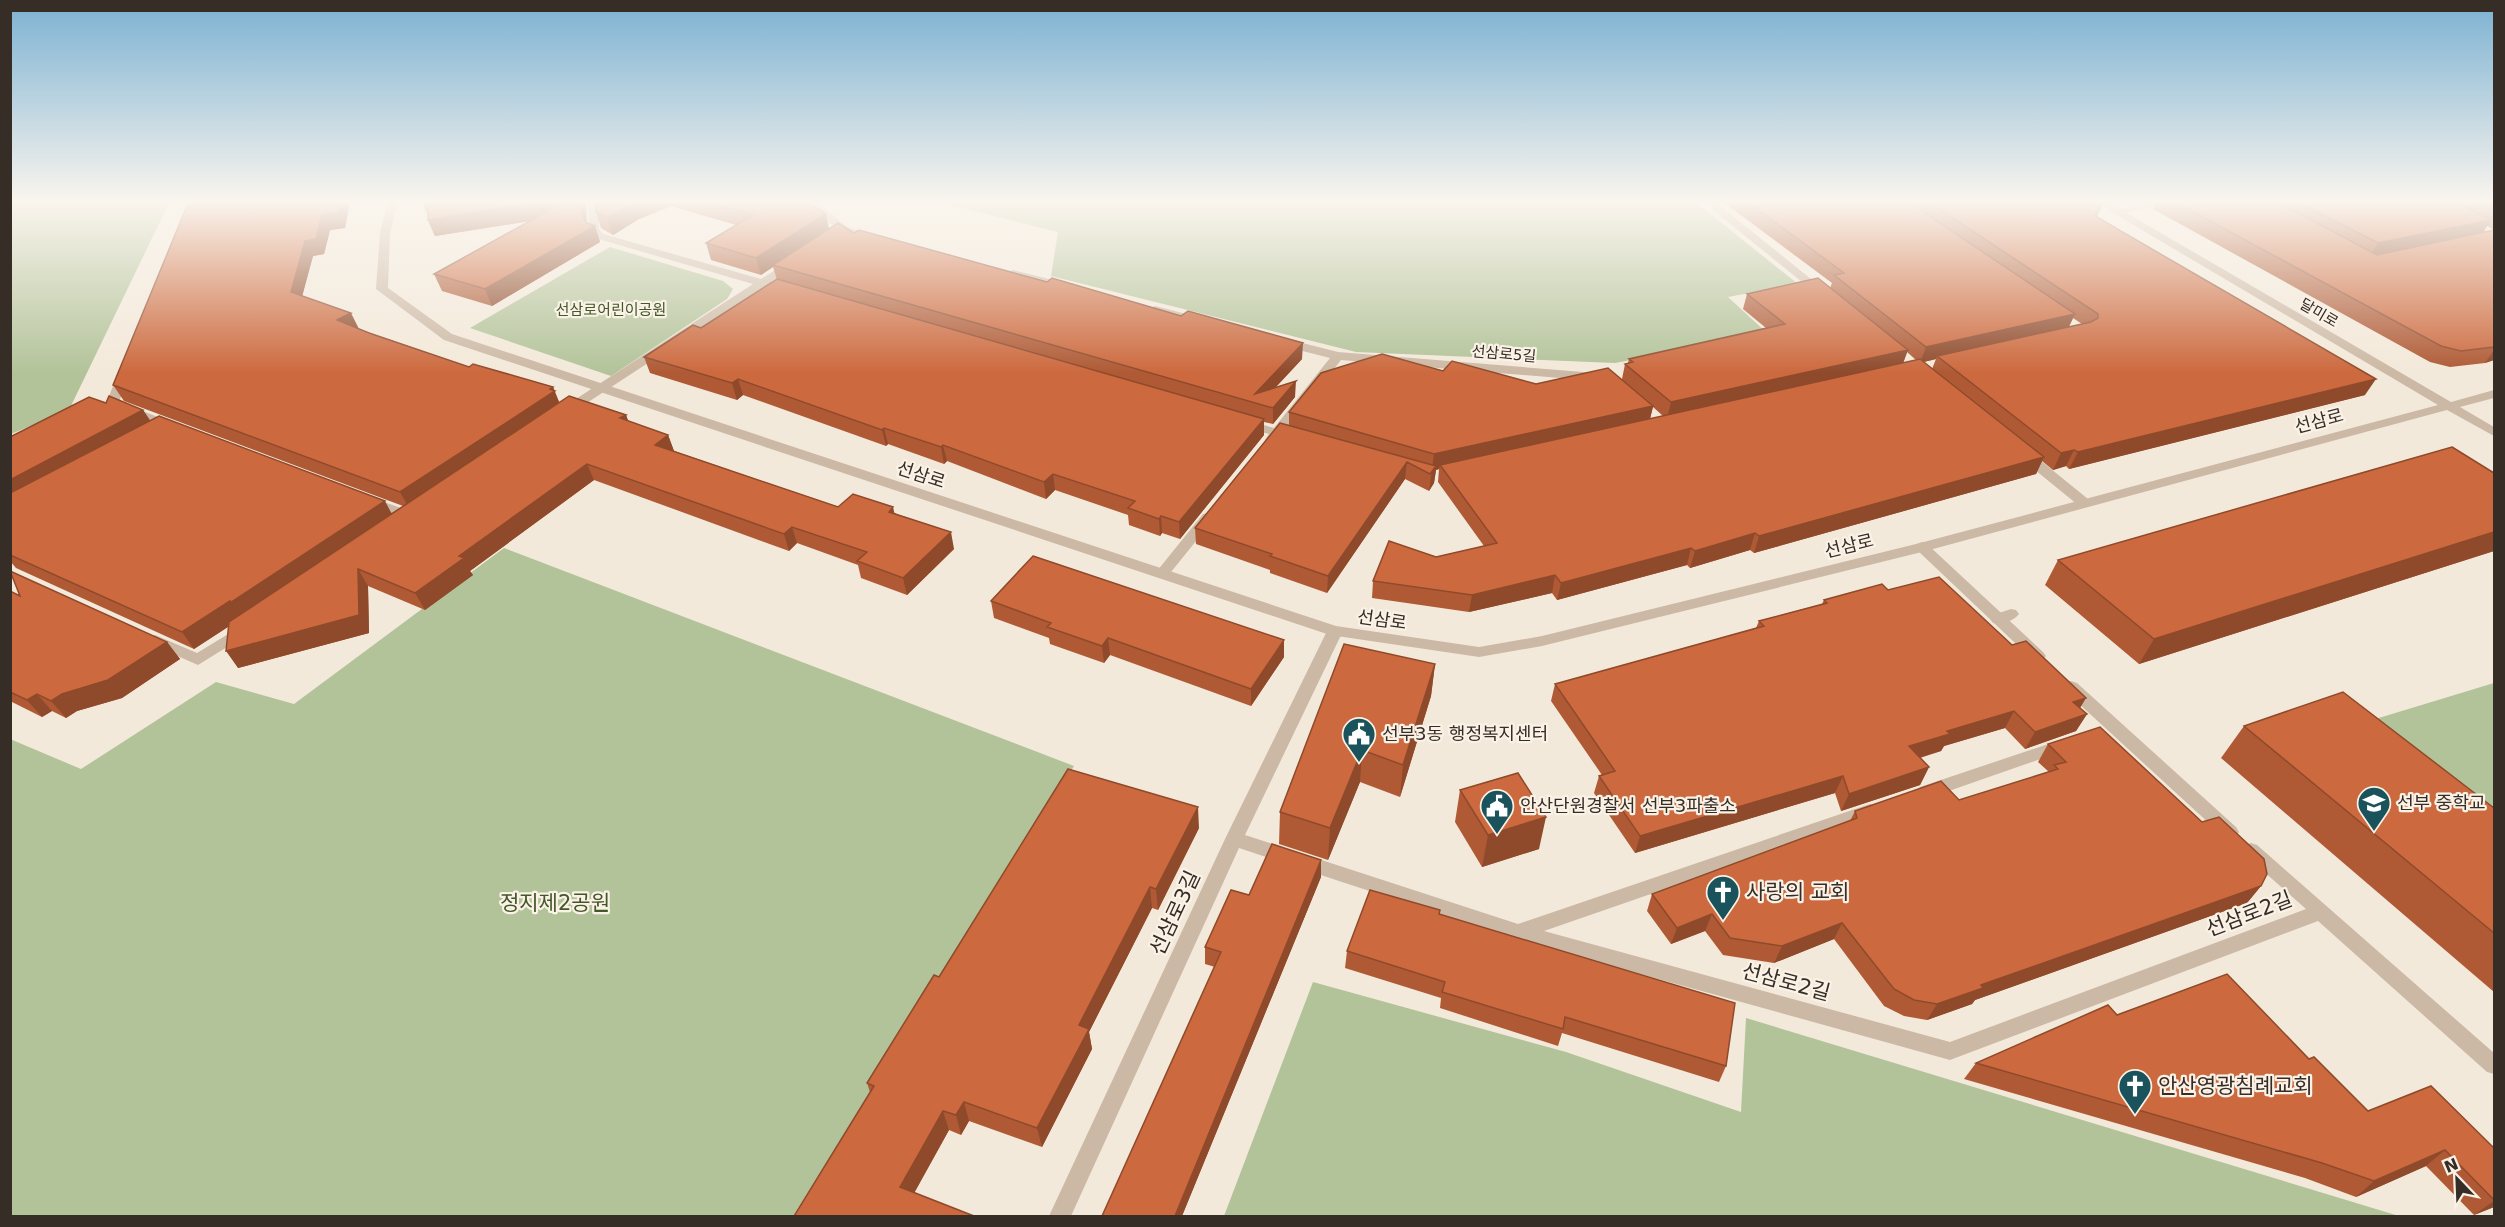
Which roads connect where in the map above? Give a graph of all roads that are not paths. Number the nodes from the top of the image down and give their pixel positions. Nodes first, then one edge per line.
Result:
1 (384, 258) edge
2 (676, 258) edge
3 (1778, 258) edge
4 (2195, 258) edge
5 (798, 259) edge
6 (1005, 271) edge
7 (762, 283) junction
8 (1074, 288) edge
9 (796, 293) edge
10 (1835, 304) edge
11 (1143, 306) edge
12 (1212, 324) edge
13 (1269, 338) edge
14 (1338, 356) junction
15 (129, 361) edge
16 (1608, 378) edge
17 (599, 388) junction
18 (2494, 394) edge
19 (2449, 406) junction
20 (1231, 419) edge
21 (551, 420) edge
22 (2494, 432) edge
23 (1277, 433) junction
24 (147, 437) edge
25 (1310, 442) edge
26 (2010, 443) edge
27 (1262, 450) edge
28 (355, 496) edge
29 (2083, 502) junction
30 (1219, 503) edge
31 (391, 529) edge
32 (1922, 547) junction
33 (1162, 574) junction
34 (256, 621) edge
35 (1335, 631) junction
36 (146, 636) edge
37 (2114, 728) junction
38 (1911, 797) edge
39 (1889, 804) edge
40 (1234, 839) junction
41 (2320, 912) junction
42 (1518, 932) junction
43 (2494, 1065) edge
44 (1060, 1216) edge

1 - 17 street, 선삼로
2 - 7 street
3 - 10 street
4 - 19 street, 달미로
5 - 7 street
6 - 8 street
7 - 9 street
7 - 17 street
11 - 12 street
13 - 14 street, 선삼로5길
14 - 16 street, 선삼로5길
14 - 23 street
15 - 24 street
17 - 21 street
17 - 33 street, 선삼로
18 - 19 street, 선삼로
19 - 22 street, 달미로
19 - 29 street, 선삼로
20 - 23 street
23 - 25 street
23 - 27 street
26 - 29 street
28 - 31 street
29 - 32 street, 선삼로
30 - 33 street
32 - 35 street, 선삼로
32 - 37 street, 선삼로2길
33 - 35 street, 선삼로
34 - 36 street
35 - 40 street, 선삼로3길
37 - 38 street
37 - 41 street, 선삼로2길
39 - 42 street
40 - 42 street, 선삼로2길
40 - 44 street, 선삼로3길
41 - 42 street, 선삼로2길
41 - 43 street, 선삼로2길

